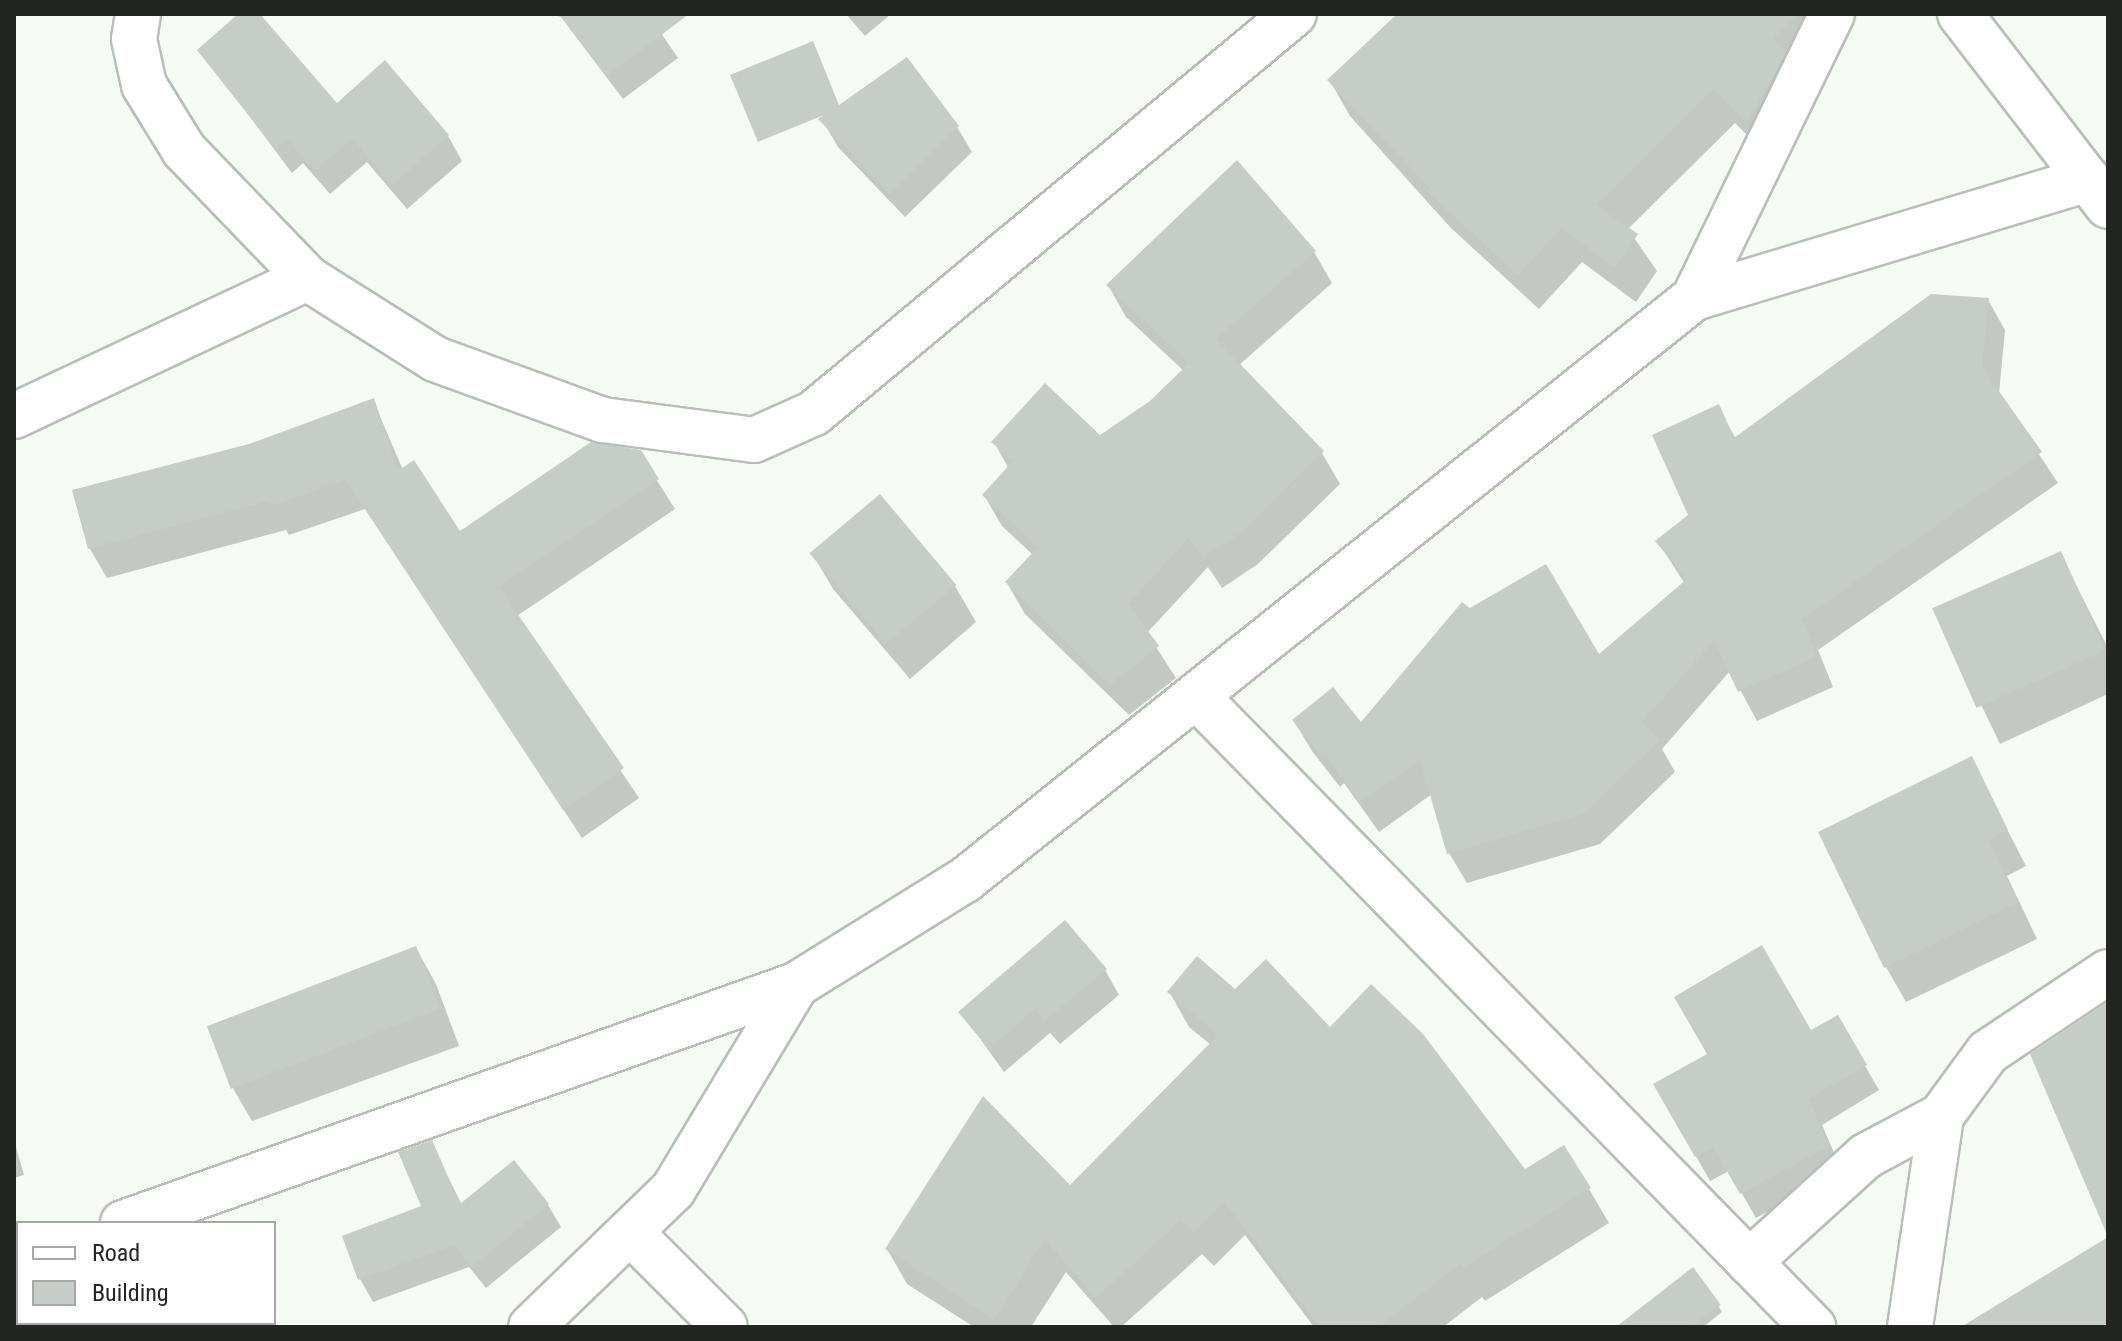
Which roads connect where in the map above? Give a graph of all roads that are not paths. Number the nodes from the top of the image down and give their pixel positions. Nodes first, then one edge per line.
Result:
1 (138, 14) edge
2 (1294, 14) edge
3 (1832, 14) edge
4 (1960, 14) edge
5 (2098, 193) edge
6 (307, 278) junction
7 (1694, 298) junction
8 (14, 416) edge
9 (1196, 696) junction
10 (2108, 972) edge
11 (796, 985) junction
12 (1941, 1116) junction
13 (129, 1221) edge
14 (630, 1232) junction
15 (1749, 1262) junction
16 (1791, 1320) edge
17 (531, 1327) edge
18 (725, 1327) edge
19 (1910, 1327) edge

1 - 6 street
2 - 6 street
3 - 7 street
4 - 5 street
5 - 7 street
6 - 8 street
7 - 9 street
9 - 11 street
9 - 15 street
10 - 12 street
11 - 13 street
11 - 14 street
12 - 15 street
12 - 19 street
14 - 17 street
14 - 18 street
15 - 16 street

